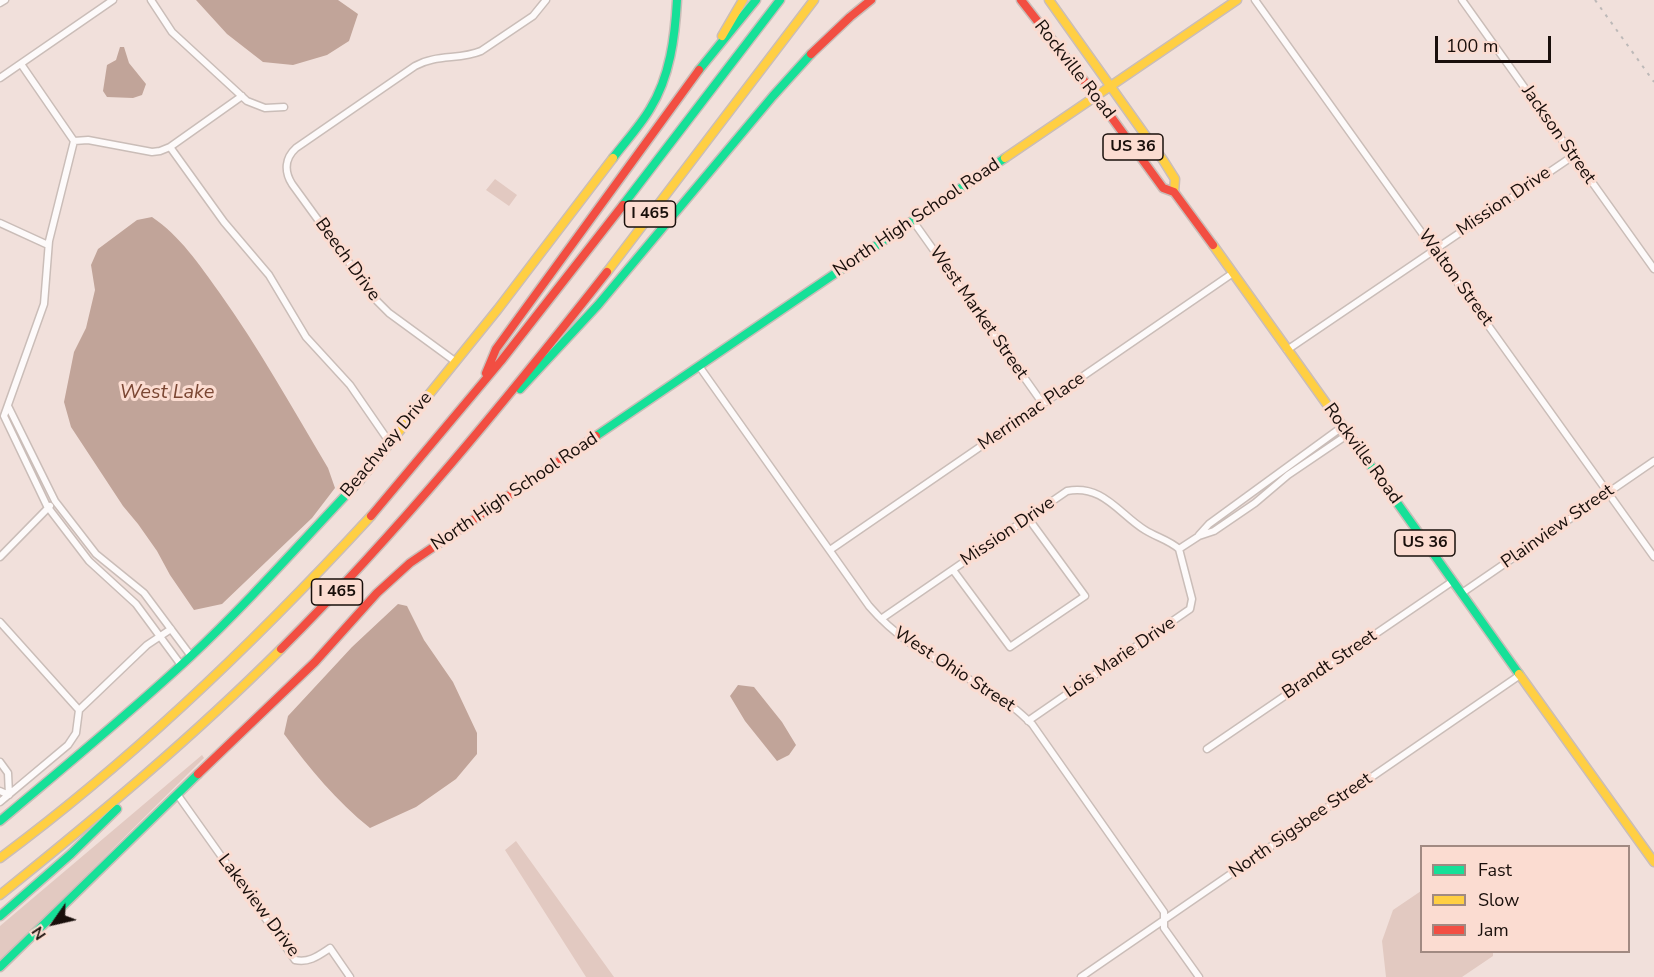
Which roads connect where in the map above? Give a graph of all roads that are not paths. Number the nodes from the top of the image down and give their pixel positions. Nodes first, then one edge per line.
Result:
1 (5, 0) edge
2 (113, 0) edge
3 (151, 0) edge
4 (546, 0) edge
5 (677, 0) edge
6 (743, 0) edge
7 (756, 0) edge
8 (780, 0) edge
9 (814, 0) edge
10 (871, 0) edge
11 (1021, 0) edge
12 (1049, 0) edge
13 (1238, 0) edge
14 (1255, 0) edge
15 (1462, 0) edge
16 (0, 3) edge
17 (709, 57) junction
18 (21, 63) junction
19 (0, 78) edge
20 (1110, 86) junction
21 (242, 96) junction
22 (1096, 96) junction
23 (284, 107) dead end
24 (74, 141) junction
25 (170, 147) junction
26 (1573, 156) junction
27 (1174, 192) junction
28 (913, 221) junction
29 (0, 223) edge
30 (48, 245) junction
31 (1434, 249) junction
32 (1654, 269) edge
33 (1233, 273) junction
34 (1287, 350) junction
35 (456, 362) junction
36 (699, 366) junction
37 (479, 388) junction
38 (1043, 404) junction
39 (0, 405) edge
40 (8, 406) junction
41 (483, 427) junction
42 (1345, 431) junction
43 (390, 443) junction
44 (1654, 461) edge
45 (1608, 492) junction
46 (55, 501) junction
47 (48, 508) junction
48 (1028, 518) junction
49 (1179, 549) junction
50 (830, 550) junction
51 (1654, 556) edge
52 (0, 557) edge
53 (953, 570) junction
54 (1453, 581) junction
55 (1462, 593) junction
56 (881, 619) junction
57 (0, 622) edge
58 (171, 629) junction
59 (160, 636) junction
60 (190, 656) junction
61 (181, 664) junction
62 (1520, 675) junction
63 (79, 710) junction
64 (1028, 721) junction
65 (179, 746) junction
66 (1207, 749) dead end
67 (0, 762) edge
68 (0, 791) edge
69 (177, 794) junction
70 (9, 795) junction
71 (0, 802) edge
72 (0, 821) edge
73 (0, 856) edge
74 (1654, 862) edge
75 (0, 896) edge
76 (0, 916) edge
77 (1164, 920) junction
78 (0, 967) edge
79 (350, 977) edge
80 (1081, 977) edge
81 (1199, 977) edge

1 - 16 street
2 - 18 street
3 - 21 street
4 - 35 street, Beech Drive
5 - 35 main road, Beachway Drive
6 - 17 main road
7 - 17 main road
8 - 37 main road, I 465
9 - 41 main road, I 465
10 - 41 main road
11 - 22 main road, Rockville Road / US 36
12 - 20 main road, Rockville Road / US 36
13 - 20 main road, North High School Road
14 - 31 street, Walton Street
15 - 26 street, Jackson Street
17 - 37 main road
18 - 19 street
18 - 24 street
20 - 22 main road, North High School Road
20 - 27 main road, Rockville Road / US 36
21 - 23 street
21 - 25 street
22 - 27 main road, Rockville Road / US 36
22 - 28 main road, North High School Road
24 - 25 street
24 - 30 street
25 - 43 street
26 - 31 street, Mission Drive
26 - 32 street, Jackson Street
27 - 33 main road, Rockville Road / US 36
28 - 36 main road, North High School Road
28 - 38 street, West Market Street
29 - 30 street
30 - 40 street
31 - 34 street, Mission Drive
31 - 45 street, Walton Street
33 - 34 main road, Rockville Road / US 36
33 - 38 street, Merrimac Place
34 - 42 main road, Rockville Road / US 36
35 - 43 main road, Beachway Drive
36 - 50 street, West Ohio Street
36 - 69 main road, North High School Road
37 - 73 main road, I 465
38 - 50 street, Merrimac Place
39 - 40 street
40 - 46 street
40 - 47 street
41 - 65 main road, I 465
42 - 49 street
42 - 54 main road, Rockville Road / US 36
43 - 60 main road, Beachway Drive
44 - 45 street, Plainview Street
45 - 51 street, Walton Street
45 - 55 street, Plainview Street
46 - 47 street
46 - 58 street
47 - 52 street
47 - 59 street
48 - 49 street, Mission Drive
48 - 53 street, Mission Drive
48 - 53 street
49 - 64 street, Lois Marie Drive
50 - 56 street, West Ohio Street
53 - 56 street, Mission Drive
54 - 55 main road, Rockville Road / US 36
54 - 66 street, Brandt Street
55 - 62 main road, Rockville Road / US 36
56 - 64 street, West Ohio Street
57 - 63 street
58 - 59 street
58 - 60 street
59 - 61 street
59 - 63 street
60 - 61 main road, Beachway Drive
61 - 72 main road, Beachway Drive
62 - 74 main road, Rockville Road / US 36
62 - 77 street, North Sigsbee Street
63 - 70 street
64 - 77 street, West Ohio Street
65 - 75 main road, I 465
65 - 76 main road
67 - 70 street
68 - 70 street
69 - 78 main road, North High School Road
69 - 79 street, Lakeview Drive
70 - 71 street
77 - 80 street, North Sigsbee Street
77 - 81 street, West Ohio Street

